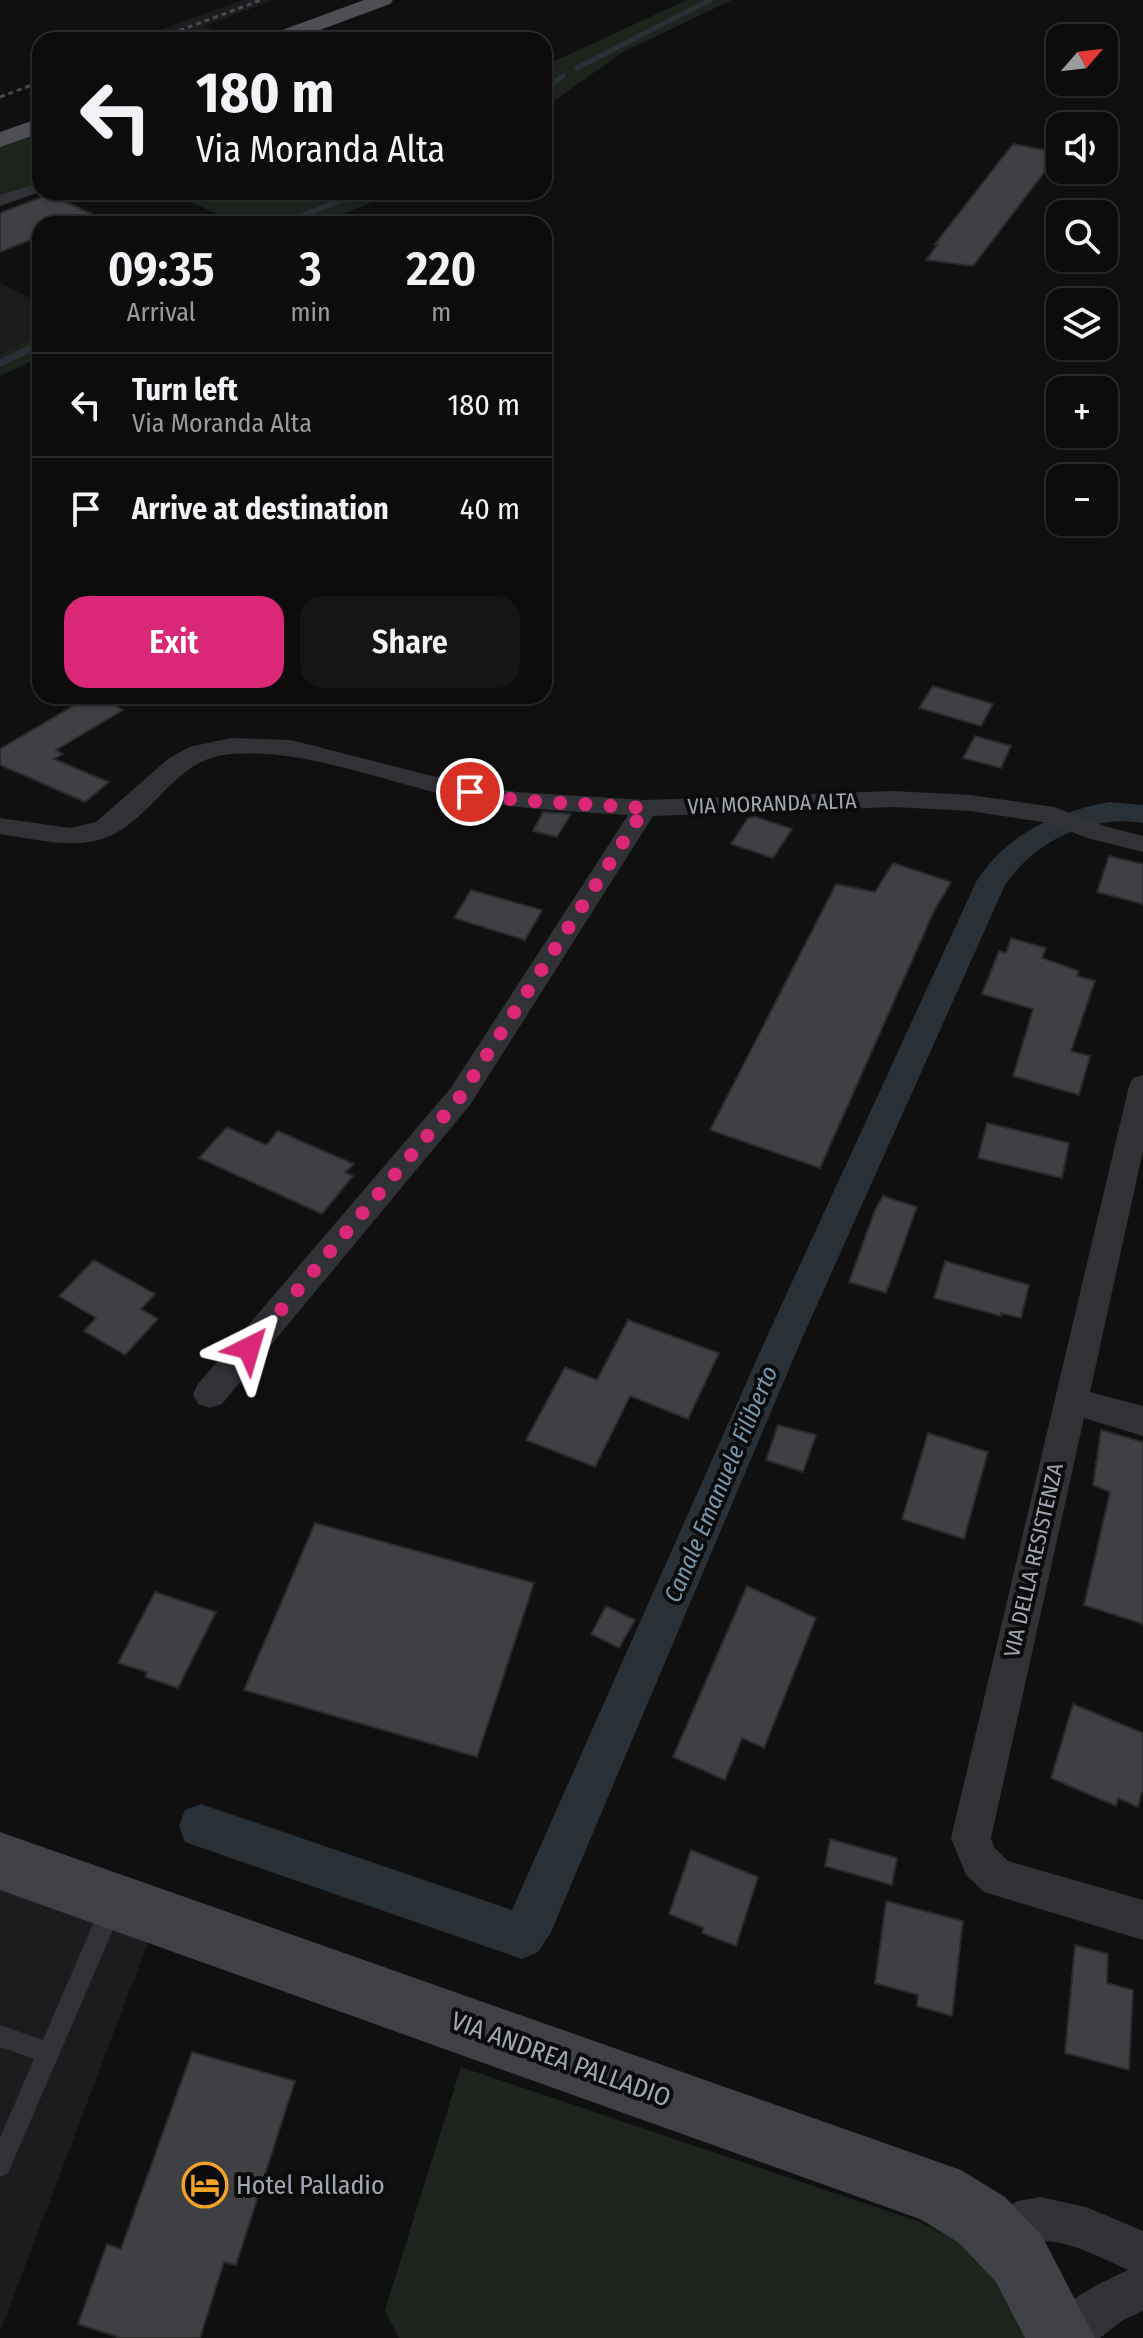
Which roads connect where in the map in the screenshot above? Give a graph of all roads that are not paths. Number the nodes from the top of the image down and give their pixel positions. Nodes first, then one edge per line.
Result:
1 (383, 0) edge
2 (295, 32) edge
3 (32, 128) edge
4 (0, 140) edge
5 (32, 189) edge
6 (0, 201) edge
7 (645, 808) junction
8 (0, 826) edge
9 (1143, 844) edge
10 (1143, 1086) edge
11 (210, 1394) dead end
12 (1069, 1400) junction
13 (1143, 1421) edge
14 (0, 1861) edge
15 (115, 1900) junction
16 (1143, 1920) edge
17 (0, 2036) edge
18 (48, 2053) junction
19 (0, 2165) edge
20 (996, 2235) junction
21 (1143, 2254) edge
22 (1143, 2287) edge
23 (1062, 2338) edge

1 - 2 main road
3 - 4 main road
5 - 6 street
7 - 8 street, VIA MORANDA ALTA
7 - 9 street, VIA MORANDA ALTA
7 - 11 street
10 - 12 street, VIA DELLA RESISTENZA
12 - 13 street
12 - 16 street, VIA DELLA RESISTENZA
14 - 15 street, VIA ANDREA PALLADIO
15 - 18 lane
15 - 20 street, VIA ANDREA PALLADIO
17 - 18 lane
18 - 19 lane
20 - 21 street
20 - 23 street, VIA ANDREA PALLADIO
22 - 23 street

